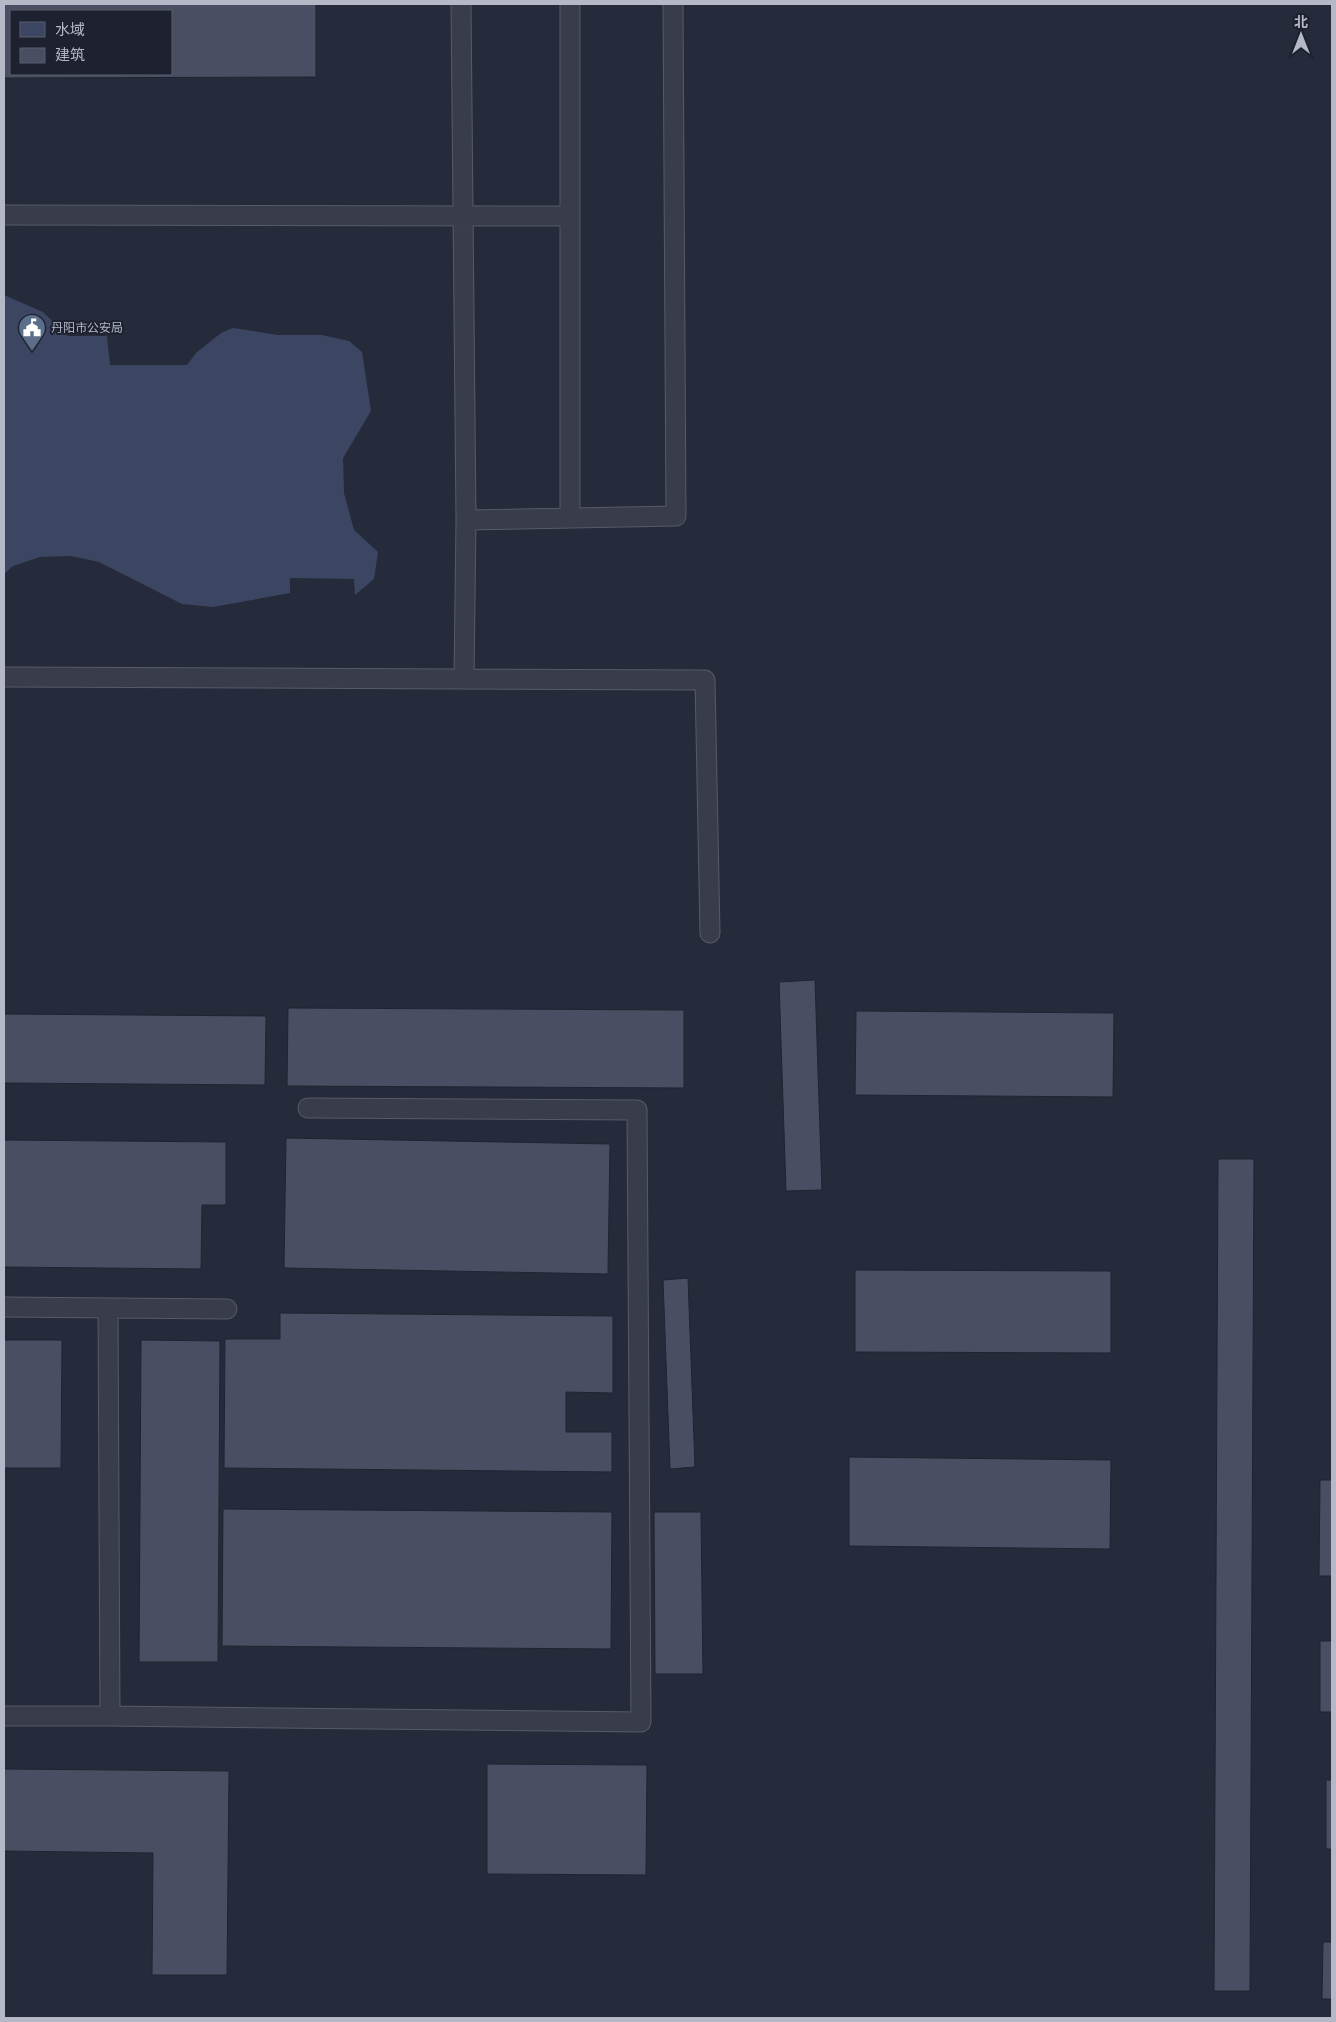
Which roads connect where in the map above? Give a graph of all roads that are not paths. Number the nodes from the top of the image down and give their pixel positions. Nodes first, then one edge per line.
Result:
1 (460, 4) edge
2 (570, 4) edge
3 (673, 4) edge
4 (4, 215) edge
5 (463, 216) junction
6 (570, 216) junction
7 (570, 518) junction
8 (466, 520) junction
9 (4, 677) edge
10 (464, 679) junction
11 (710, 933) dead end
12 (308, 1108) dead end
13 (4, 1307) edge
14 (108, 1308) junction
15 (227, 1309) dead end
16 (4, 1716) edge
17 (110, 1716) junction

1 - 5 lane
2 - 6 lane
3 - 7 lane
4 - 5 lane
5 - 6 lane
5 - 8 lane
6 - 7 lane
7 - 8 lane
8 - 10 lane
9 - 10 lane
10 - 11 lane
12 - 17 lane
13 - 14 lane
14 - 15 lane
14 - 17 lane
16 - 17 lane

